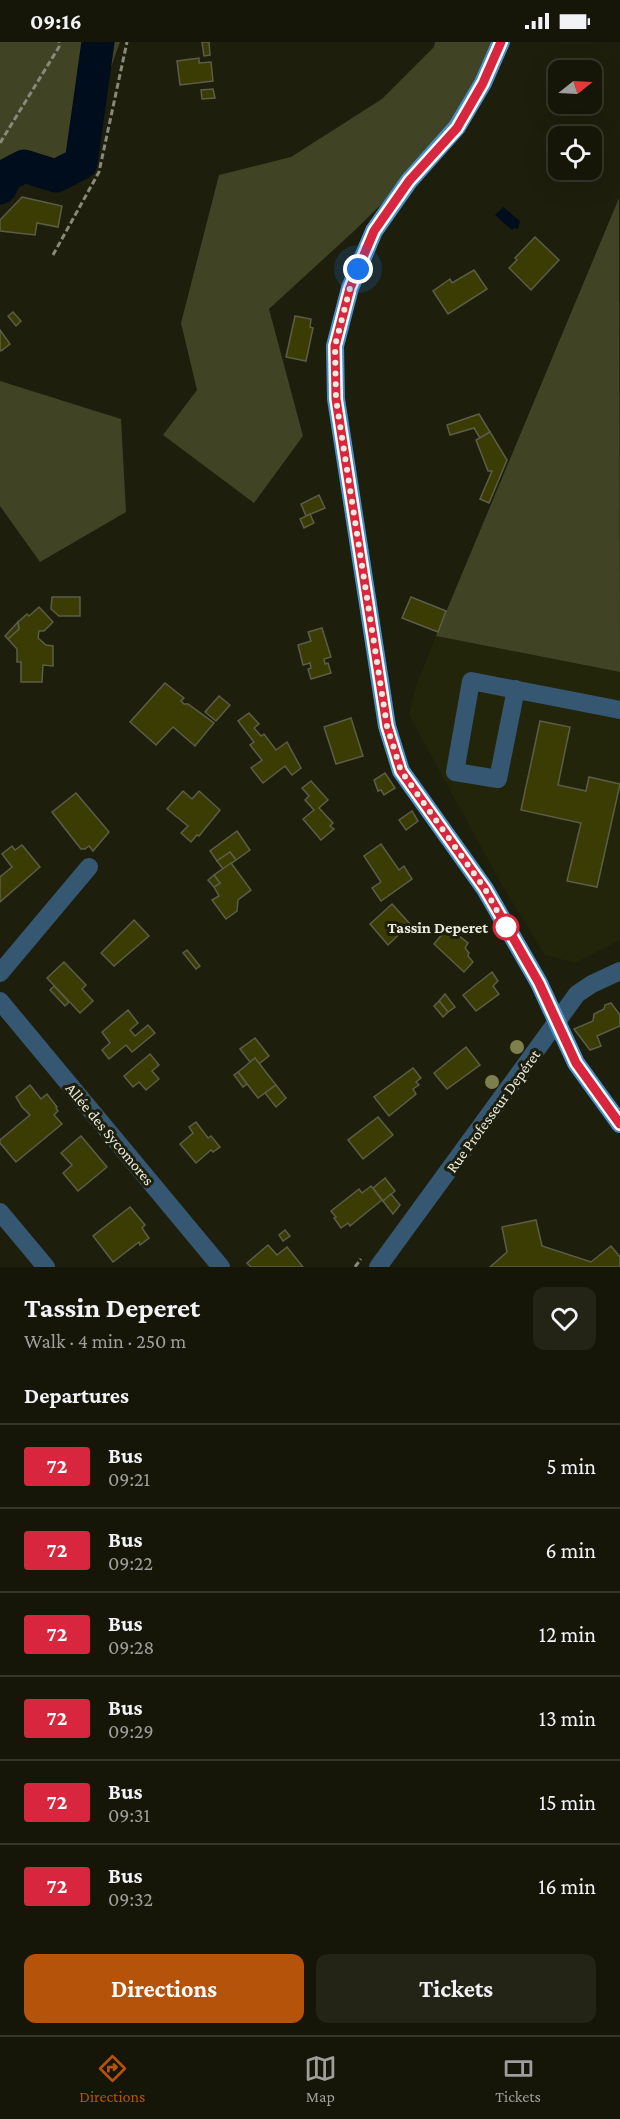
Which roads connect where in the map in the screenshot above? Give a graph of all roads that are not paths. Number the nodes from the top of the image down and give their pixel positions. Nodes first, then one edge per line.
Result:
1 (501, 42) edge
2 (516, 689) junction
3 (620, 710) edge
4 (89, 867) dead end
5 (620, 971) edge
6 (0, 973) edge
7 (0, 1001) edge
8 (558, 1021) junction
9 (620, 1124) edge
10 (0, 1212) edge
11 (46, 1267) edge
12 (221, 1267) edge
13 (378, 1267) edge

1 - 8 main road
2 - 2 street
2 - 3 street
4 - 6 street
5 - 8 street, Rue Professeur Depéret
7 - 12 street, Allée des Sycomores
8 - 9 main road
8 - 13 street, Rue Professeur Depéret
10 - 11 street

